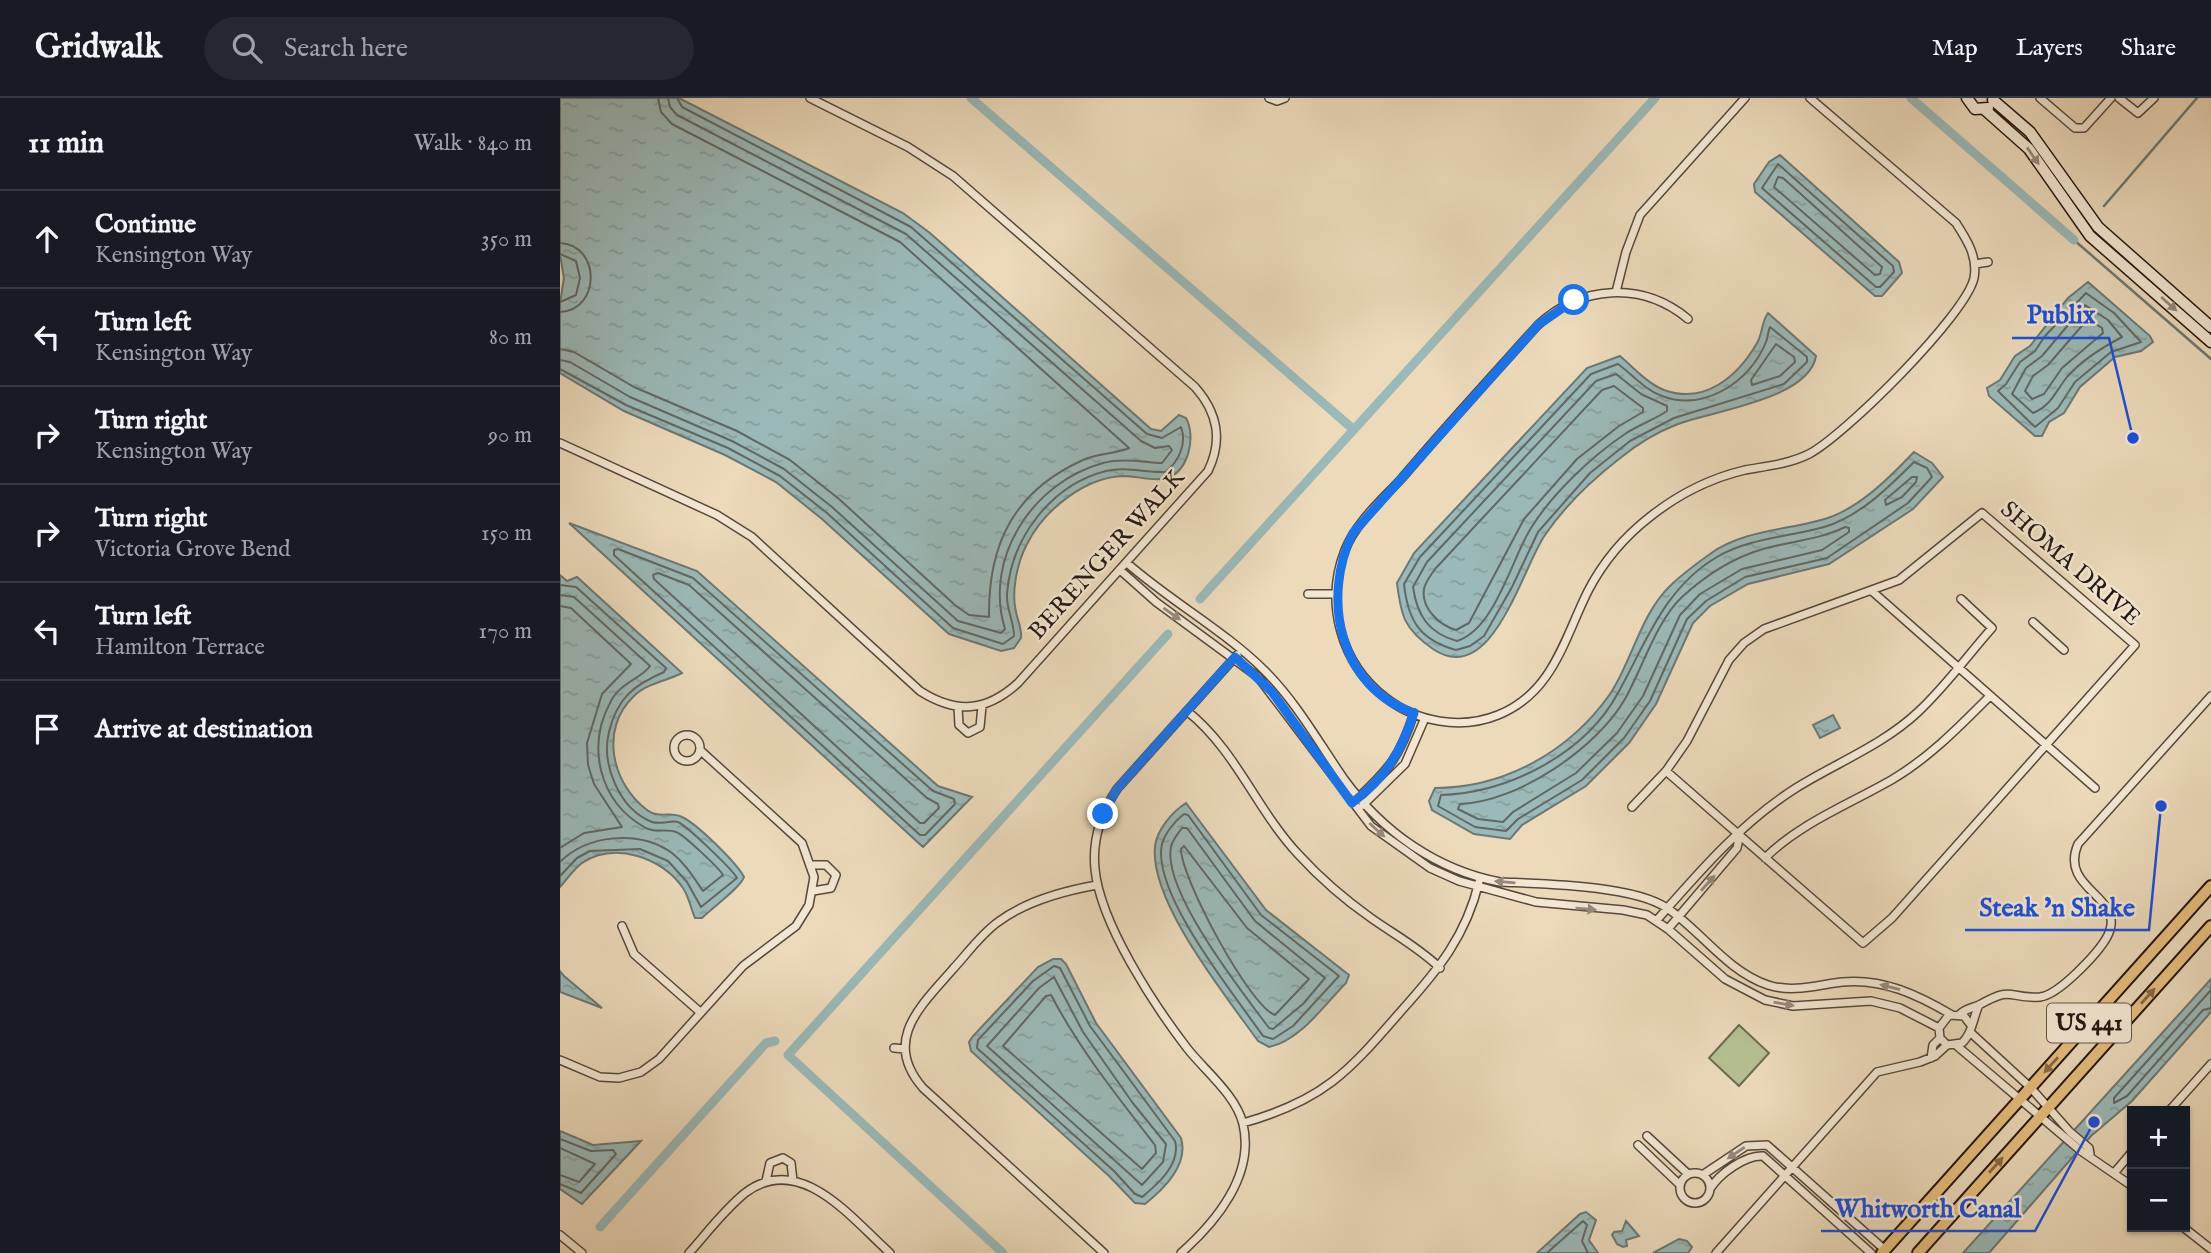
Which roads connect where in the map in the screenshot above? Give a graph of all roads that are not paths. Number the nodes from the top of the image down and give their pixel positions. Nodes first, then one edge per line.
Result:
1 (810, 98) edge
2 (1269, 98) edge
3 (1285, 98) edge
4 (1745, 98) edge
5 (1810, 98) edge
6 (1967, 98) edge
7 (2040, 98) edge
8 (2111, 98) edge
9 (2119, 98) edge
10 (2154, 98) edge
11 (1993, 99) edge
12 (1984, 109) junction
13 (1988, 262) dead end
14 (1975, 264) junction
15 (1616, 292) junction
16 (1688, 320) dead end
17 (2211, 327) edge
18 (2211, 342) edge
19 (560, 443) edge
20 (1126, 563) junction
21 (1120, 570) junction
22 (1873, 592) junction
23 (1308, 594) dead end
24 (1336, 594) junction
25 (1961, 599) dead end
26 (2033, 622) dead end
27 (1241, 650) junction
28 (2064, 650) dead end
29 (1235, 657) junction
30 (1958, 667) junction
31 (1990, 695) junction
32 (2211, 696) edge
33 (982, 706) junction
34 (958, 707) junction
35 (1187, 710) junction
36 (1414, 713) junction
37 (1425, 718) junction
38 (2047, 746) junction
39 (700, 750) dead end
40 (1666, 771) junction
41 (2095, 788) dead end
42 (1362, 800) junction
43 (1354, 806) junction
44 (1632, 807) dead end
45 (1740, 834) junction
46 (1765, 858) junction
47 (812, 864) junction
48 (1479, 882) junction
49 (1097, 885) junction
50 (2211, 886) edge
51 (813, 891) junction
52 (1667, 908) junction
53 (1678, 916) junction
54 (1657, 920) junction
55 (622, 926) dead end
56 (2211, 926) edge
57 (1668, 929) junction
58 (1440, 968) junction
59 (1979, 1004) junction
60 (700, 1012) junction
61 (1956, 1014) junction
62 (1939, 1028) junction
63 (1970, 1028) junction
64 (1940, 1038) junction
65 (1947, 1045) junction
66 (1957, 1046) junction
67 (894, 1048) dead end
68 (905, 1049) junction
69 (1931, 1058) junction
70 (560, 1060) edge
71 (2211, 1064) edge
72 (2031, 1088) junction
73 (2021, 1100) junction
74 (2049, 1105) junction
75 (2173, 1106) edge
76 (2040, 1116) junction
77 (1243, 1123) junction
78 (2068, 1135) junction
79 (1647, 1136) dead end
80 (1638, 1145) dead end
81 (2127, 1158) edge
82 (1793, 1167) junction
83 (2115, 1171) junction
84 (1688, 1174) junction
85 (1704, 1174) junction
86 (1785, 1177) junction
87 (766, 1181) junction
88 (793, 1181) junction
89 (2127, 1182) edge
90 (1680, 1185) junction
91 (1710, 1189) junction
92 (2189, 1232) edge
93 (560, 1235) edge
94 (2211, 1249) edge
95 (1883, 1251) edge
96 (582, 1253) edge
97 (689, 1253) edge
98 (890, 1253) edge
99 (1104, 1253) edge
100 (1181, 1253) edge
101 (1716, 1253) edge
102 (1871, 1253) edge
103 (1918, 1253) edge

1 - 20 street, BERENGER WALK
2 - 3 street
4 - 15 street
5 - 14 street
6 - 12 street
7 - 8 street
9 - 10 street
11 - 12 street
11 - 17 street
12 -> 18 street
13 - 14 street
14 - 37 street
15 - 16 street
15 - 24 street
19 - 34 street, BERENGER WALK
20 - 21 street, BERENGER WALK
20 - 27 street
21 -> 29 street
21 - 33 street, BERENGER WALK
22 - 30 street
22 - 38 street, SHOMA DRIVE
22 - 40 street, SHOMA DRIVE
23 - 24 street
24 - 36 street
25 - 30 street
26 - 28 street
27 - 29 street
27 - 42 street
29 - 35 street
29 - 43 street
30 - 31 street
30 - 45 street
31 - 38 street
31 - 46 street
32 - 59 street
33 - 34 street, BERENGER WALK
33 - 34 street
35 - 49 street
35 - 58 street
36 - 37 street
36 - 42 street
37 - 42 street
38 - 41 street
38 - 46 street, SHOMA DRIVE
39 - 47 street
40 - 44 street, SHOMA DRIVE
40 - 45 street, SHOMA DRIVE
42 - 43 street
42 - 48 street
43 -> 48 street
45 - 46 street, SHOMA DRIVE
45 - 52 street
53 -> 45 street
47 - 51 street
47 - 51 street
52 -> 48 street
48 -> 54 street
48 - 58 street
49 - 68 street
49 - 77 street
50 -> 72 main road, US 441
51 - 60 street
52 - 53 street
52 - 54 street
53 - 57 street
61 -> 53 street
54 - 57 street
55 - 60 street
74 -> 56 main road, US 441
57 -> 62 street
58 - 77 street
59 - 61 street
59 - 63 street
60 - 70 street
61 - 62 street
61 - 63 street
62 - 64 street
63 - 66 street
63 - 72 street
64 - 65 street
64 - 69 street
65 - 66 street
65 - 69 street
66 - 73 street
67 - 68 street
68 - 99 street
69 - 82 street
71 - 75 street
72 - 73 main road, US 441
72 - 74 street
73 - 76 street
73 - 95 main road, US 441
74 - 76 main road, US 441
74 - 78 street
76 - 78 street
103 -> 76 main road, US 441
77 - 100 street
78 - 83 street
79 - 84 street
80 - 90 street
81 - 83 street
82 -> 85 street
82 - 86 street
82 - 95 street
83 - 89 street
84 - 85 street
84 - 90 street
85 - 91 street
86 - 91 street
86 - 101 street
86 - 102 street
87 - 88 street
87 - 88 street
87 - 97 street
88 - 98 street
90 - 91 street
92 - 94 street
93 - 96 street

